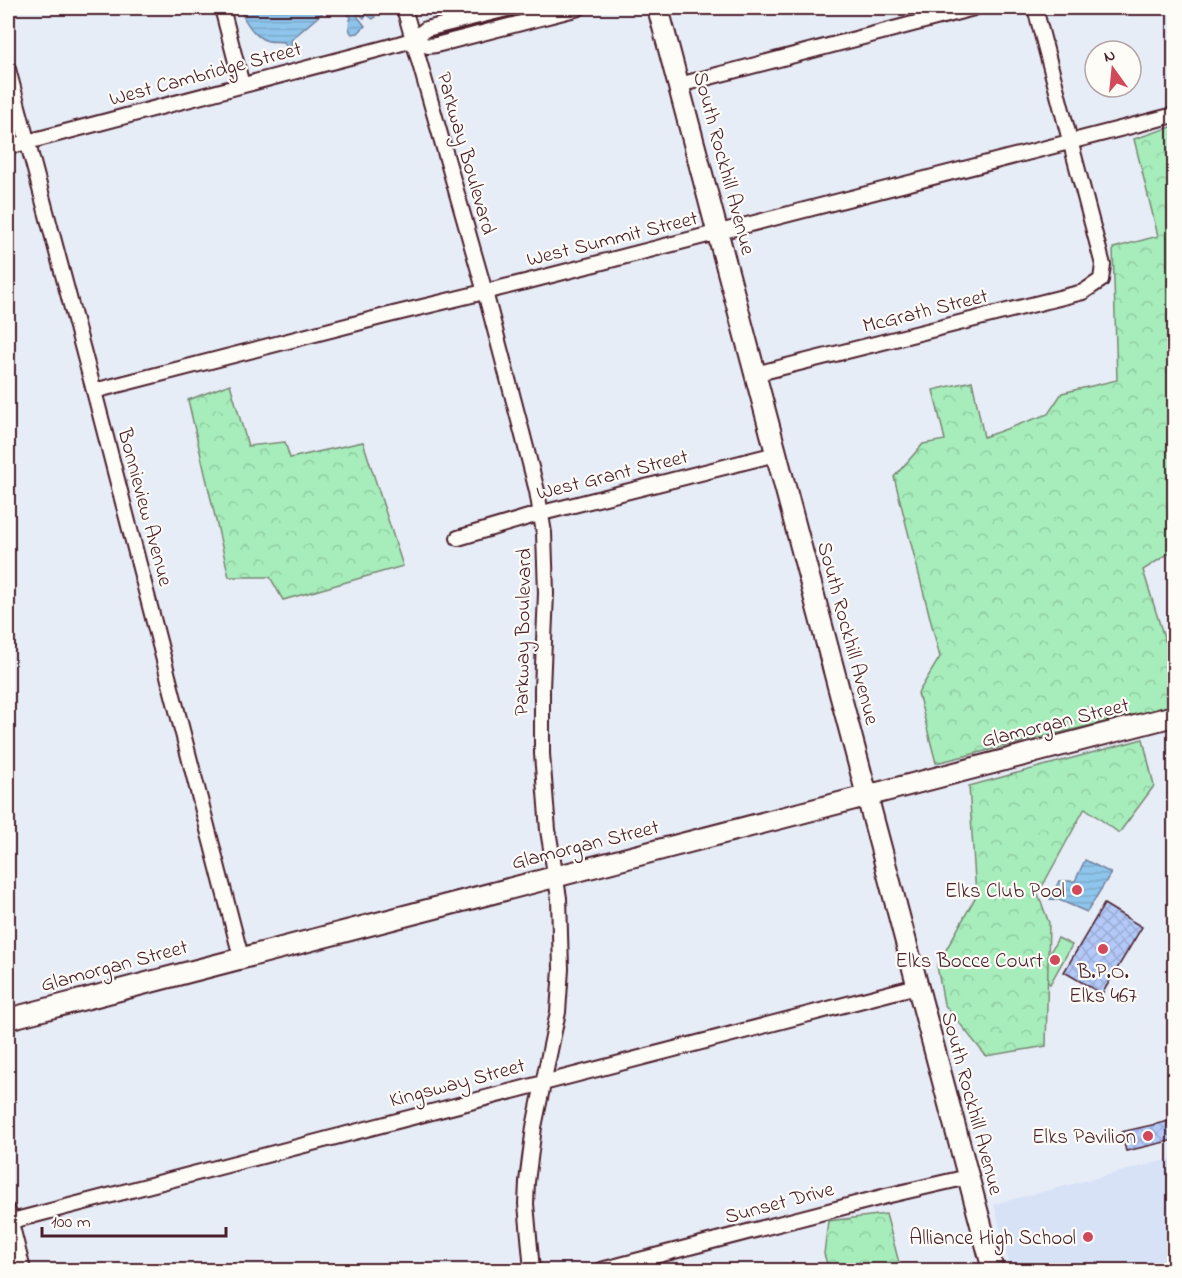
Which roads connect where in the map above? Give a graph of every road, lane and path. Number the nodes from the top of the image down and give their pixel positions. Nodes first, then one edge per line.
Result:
1 (222, 8) edge
2 (404, 8) edge
3 (511, 8) edge
4 (579, 8) edge
5 (658, 8) edge
6 (974, 8) edge
7 (1035, 8) edge
8 (412, 40) junction
9 (8, 69) edge
10 (242, 85) junction
11 (679, 85) junction
12 (1174, 115) edge
13 (27, 142) junction
14 (1070, 142) junction
15 (8, 147) edge
16 (718, 232) junction
17 (485, 292) junction
18 (756, 374) junction
19 (94, 391) junction
20 (776, 454) junction
21 (542, 513) junction
22 (458, 538) dead end
23 (1174, 716) edge
24 (867, 795) junction
25 (556, 877) junction
26 (241, 957) junction
27 (917, 986) junction
28 (8, 1018) edge
29 (545, 1081) junction
30 (968, 1177) junction
31 (8, 1218) edge
32 (23, 1270) edge
33 (532, 1270) edge
34 (601, 1270) edge
35 (993, 1270) edge

1 - 10 street
2 - 8 street, Parkway Boulevard
3 - 8 street, West Cambridge Street
4 - 8 street, West Cambridge Street
5 - 11 street, South Rockhill Avenue
6 - 11 street
7 - 14 street
8 - 10 street, West Cambridge Street
8 - 17 street, Parkway Boulevard
9 - 13 street, Bonnieview Avenue
10 - 13 street, West Cambridge Street
11 - 16 street, South Rockhill Avenue
12 - 14 street, West Summit Street
13 - 15 street, West Cambridge Street
13 - 19 street, Bonnieview Avenue
14 - 16 street, West Summit Street
14 - 18 street, McGrath Street
16 - 17 street, West Summit Street
16 - 18 street, South Rockhill Avenue
17 - 19 street, West Summit Street
17 - 21 street, Parkway Boulevard
18 - 20 street, South Rockhill Avenue
19 - 26 street, Bonnieview Avenue
20 - 21 street, West Grant Street
20 - 24 street, South Rockhill Avenue
21 - 22 street, West Grant Street
21 - 25 street, Parkway Boulevard
23 - 24 street, Glamorgan Street
24 - 25 street, Glamorgan Street
24 - 27 street, South Rockhill Avenue
25 - 26 street, Glamorgan Street
25 - 29 street, Parkway Boulevard
26 - 28 street, Glamorgan Street
27 - 29 street, Kingsway Street
27 - 30 street, South Rockhill Avenue
29 - 31 street, Kingsway Street
29 - 33 street, Parkway Boulevard
30 - 34 street, Sunset Drive
30 - 35 street, South Rockhill Avenue
31 - 32 street

